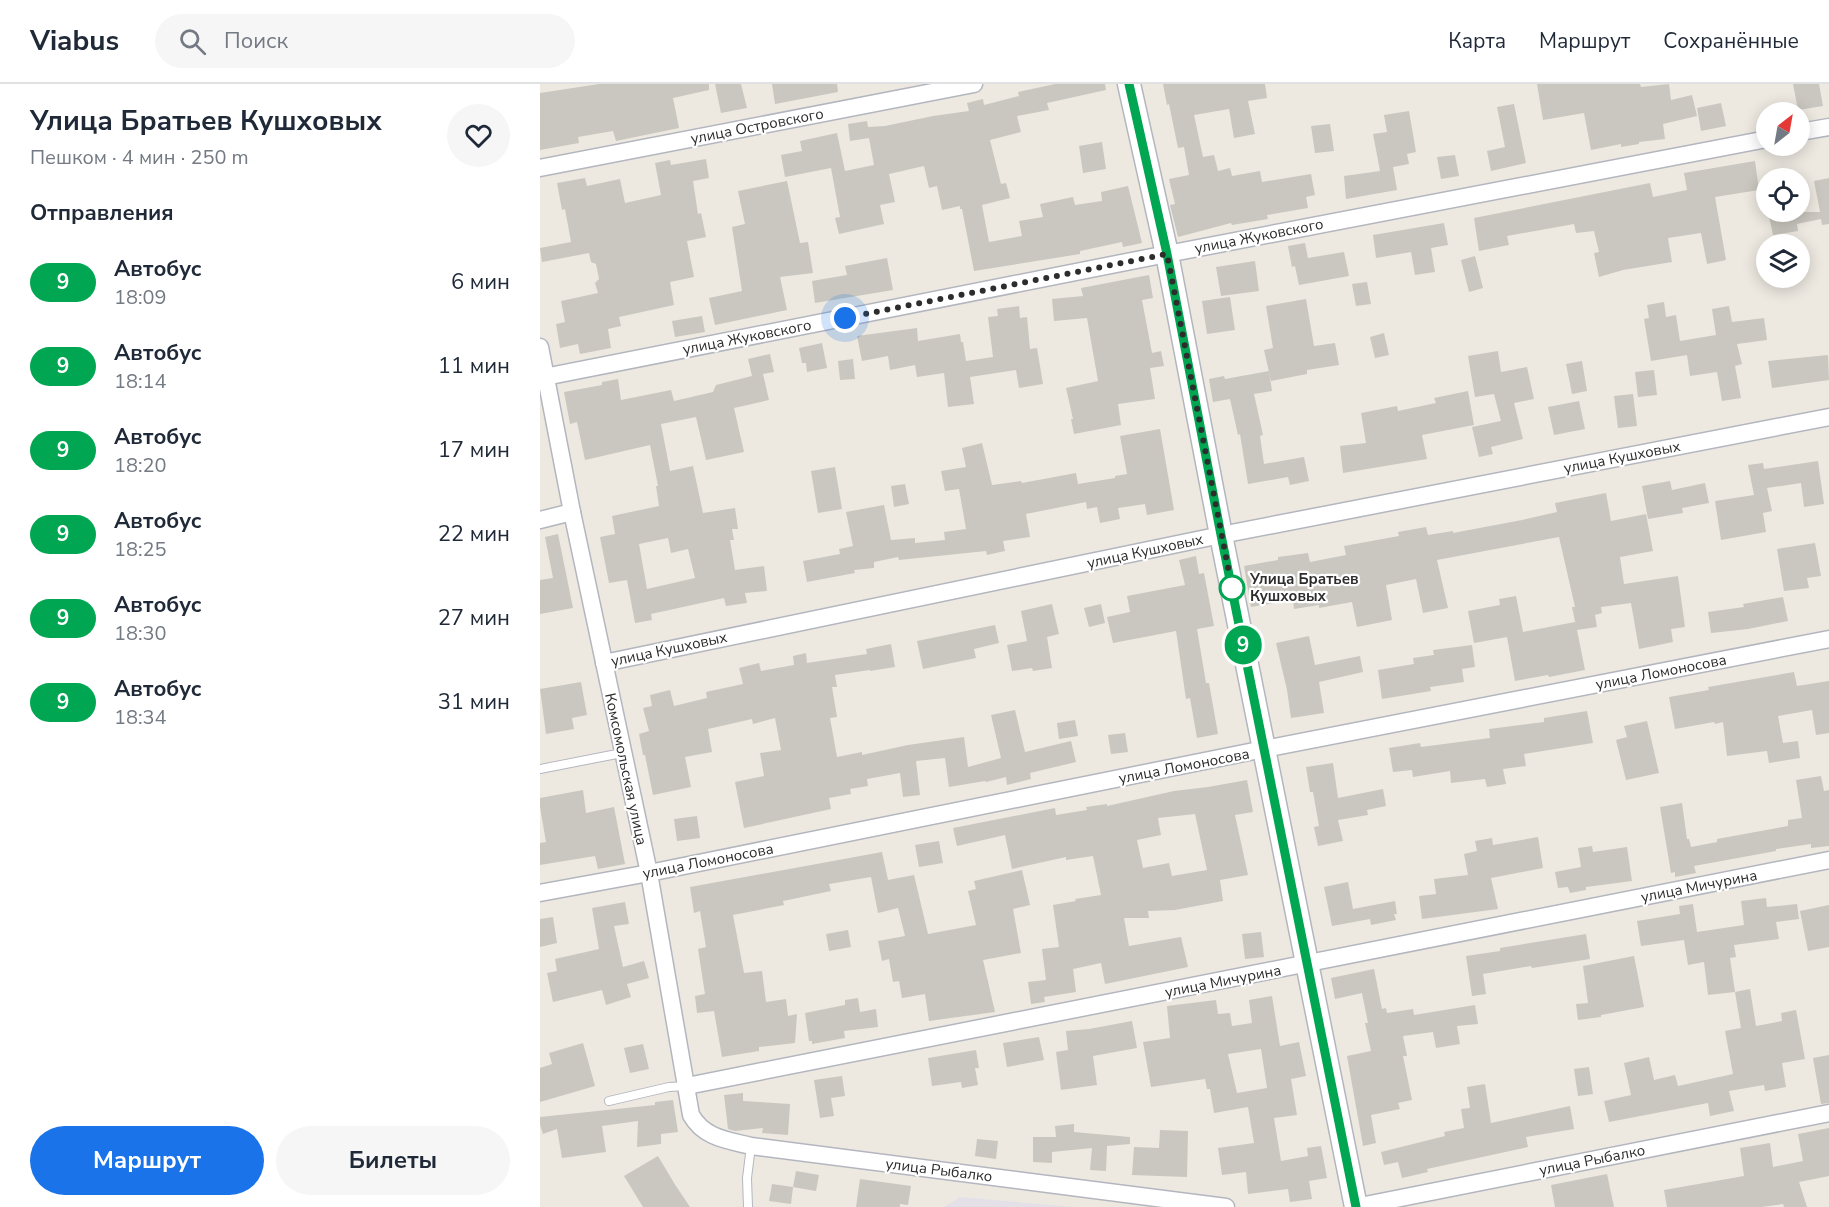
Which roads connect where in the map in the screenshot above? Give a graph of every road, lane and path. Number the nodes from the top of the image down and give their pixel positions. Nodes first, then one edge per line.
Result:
1 (974, 84) edge
2 (1129, 84) edge
3 (1829, 127) edge
4 (1810, 130) edge
5 (1756, 141) edge
6 (540, 168) edge
7 (1167, 254) junction
8 (540, 347) edge
9 (543, 378) edge
10 (1829, 417) edge
11 (572, 512) junction
12 (540, 520) edge
13 (1221, 535) junction
14 (1829, 639) edge
15 (604, 663) junction
16 (1264, 749) junction
17 (622, 753) junction
18 (540, 769) edge
19 (1829, 860) edge
20 (649, 873) junction
21 (540, 893) edge
22 (1308, 964) junction
23 (687, 1086) junction
24 (609, 1101) dead end
25 (1829, 1113) edge
26 (751, 1146) junction
27 (748, 1207) edge
28 (1226, 1207) edge
29 (1356, 1207) edge

1 - 6 street, улица Островского
2 - 7 street
3 - 4 street
5 - 7 street, улица Жуковского
7 - 9 street, улица Жуковского
7 - 13 street
8 - 9 street, Комсомольская улица
9 - 11 street, Комсомольская улица
10 - 13 street, улица Кушховых
11 - 12 street
11 - 15 street, Комсомольская улица
13 - 15 street, улица Кушховых
13 - 16 street
14 - 16 street, улица Ломоносова
15 - 17 street, Комсомольская улица
16 - 20 street, улица Ломоносова
16 - 22 street
17 - 18 lane
17 - 20 street, Комсомольская улица
19 - 22 street, улица Мичурина
20 - 21 street, улица Ломоносова
20 - 23 street, Комсомольская улица
22 - 23 street, улица Мичурина
22 - 29 street
23 - 24 lane
23 - 26 street, улица Рыбалко
25 - 29 street, улица Рыбалко
26 - 27 lane
26 - 28 street, улица Рыбалко

